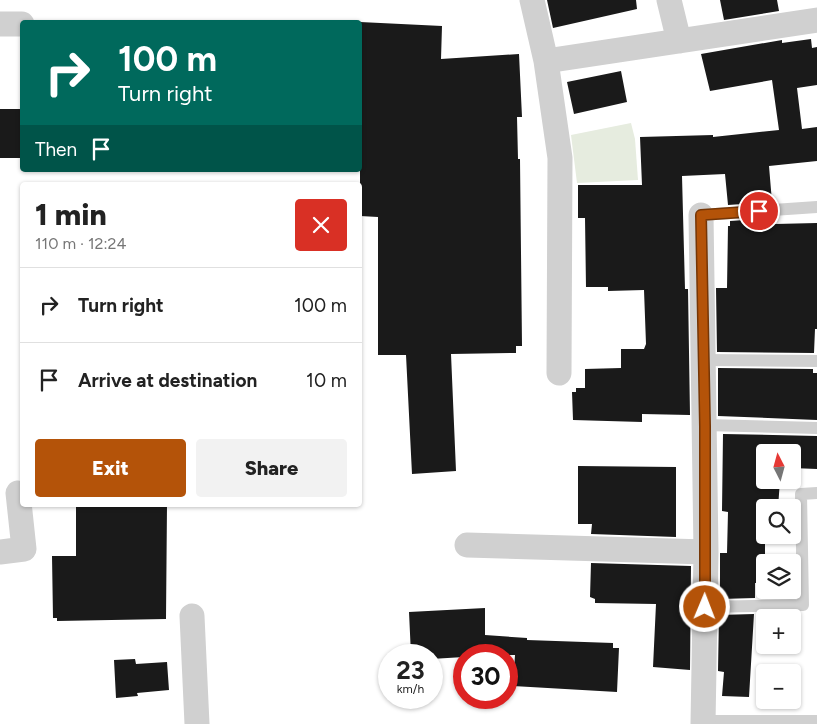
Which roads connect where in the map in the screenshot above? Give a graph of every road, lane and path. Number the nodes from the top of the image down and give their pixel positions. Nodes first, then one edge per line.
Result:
1 (532, 0) edge
2 (669, 0) edge
3 (813, 14) edge
4 (0, 24) edge
5 (20, 24) edge
6 (679, 41) junction
7 (546, 61) junction
8 (817, 207) edge
9 (701, 215) joint
10 (704, 360) junction
11 (817, 360) edge
12 (559, 372) dead end
13 (705, 426) junction
14 (817, 428) edge
15 (18, 493) dead end
16 (817, 494) edge
17 (467, 545) dead end
18 (0, 552) edge
19 (706, 552) junction
20 (705, 607) junction
21 (192, 616) dead end
22 (817, 721) edge
23 (703, 723) edge
24 (197, 724) edge

1 - 7 street
2 - 6 street
3 - 6 street
4 - 5 street
6 - 7 street
7 - 12 street
8 - 9 lane
9 - 10 street
10 - 11 lane
10 - 13 street
13 - 14 lane
13 - 19 street
15 - 18 street
16 - 20 lane
17 - 19 street
19 - 20 street
20 - 23 street
21 - 24 street
22 - 23 lane

